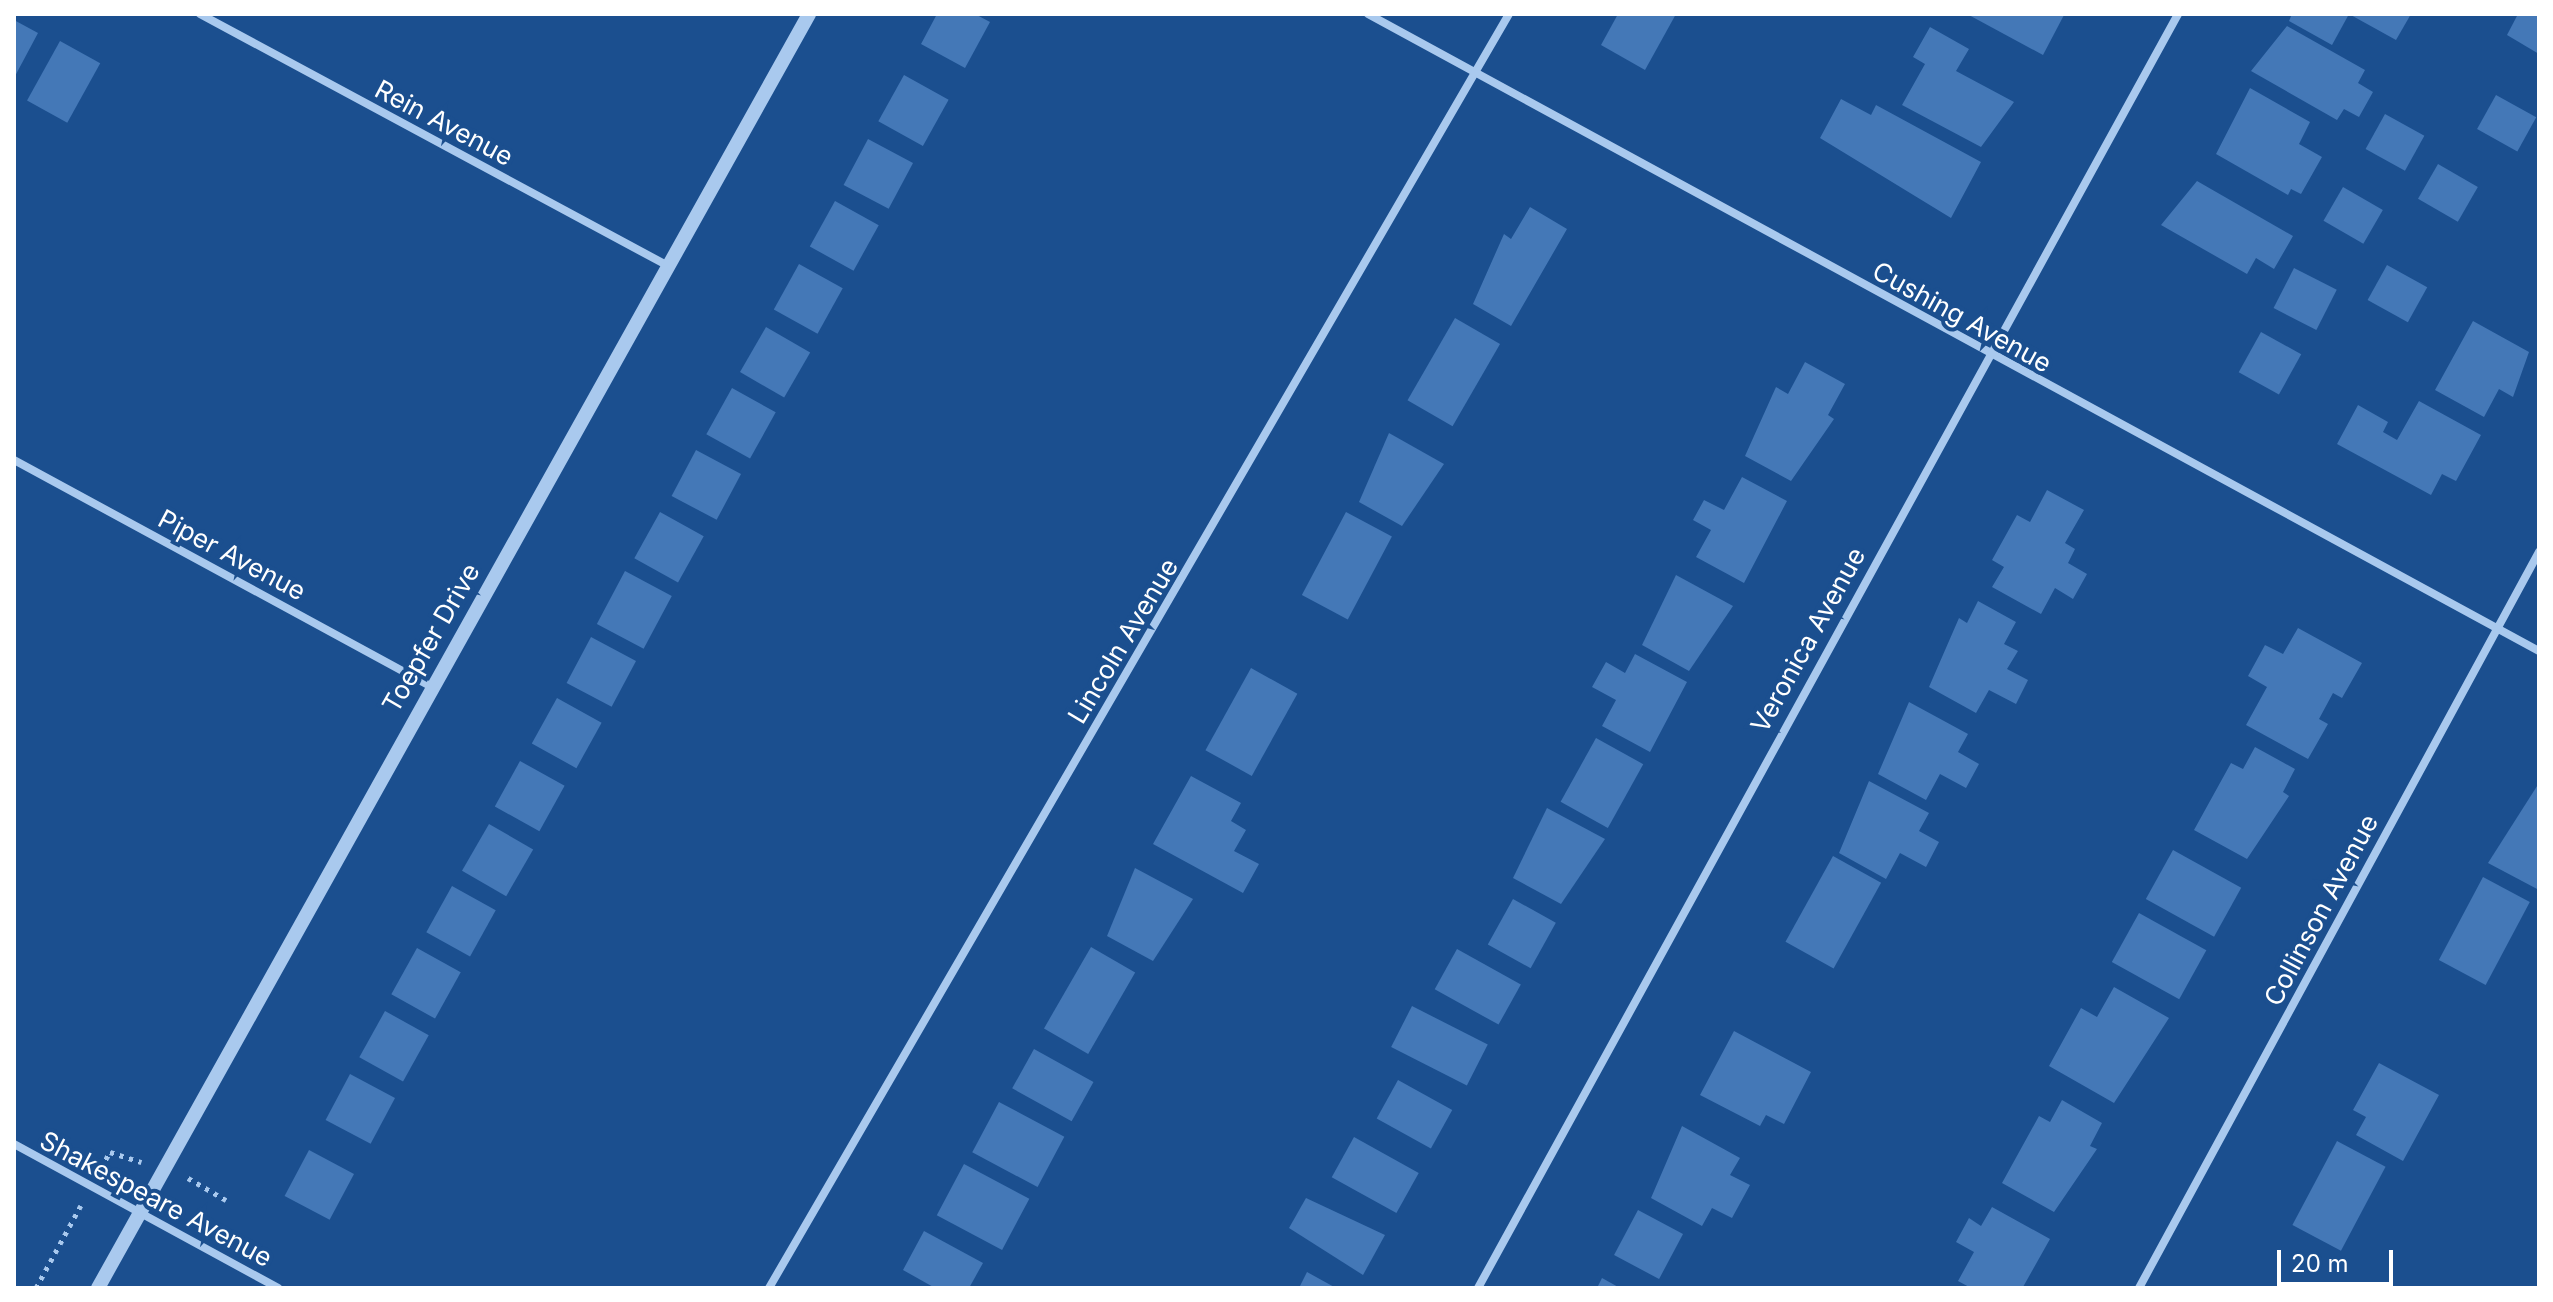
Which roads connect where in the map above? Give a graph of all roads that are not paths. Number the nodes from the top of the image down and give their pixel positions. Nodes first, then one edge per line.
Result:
1 (200, 14) edge
2 (809, 14) edge
3 (1368, 14) edge
4 (1509, 14) edge
5 (2178, 14) edge
6 (1479, 75) junction
7 (670, 267) junction
8 (1986, 353) junction
9 (14, 460) edge
10 (2539, 552) edge
11 (2496, 628) junction
12 (2539, 651) edge
13 (431, 686) junction
14 (14, 1144) edge
15 (141, 1213) junction
16 (98, 1288) edge
17 (278, 1288) edge
18 (769, 1288) edge
19 (1478, 1288) edge
20 (2139, 1288) edge

1 - 7 street, Rein Avenue
2 - 7 street, Toepfer Drive
3 - 6 street, Cushing Avenue
4 - 6 street, Lincoln Avenue
5 - 8 street, Veronica Avenue
6 - 8 street, Cushing Avenue
6 - 18 street, Lincoln Avenue
7 - 13 street, Toepfer Drive
8 - 11 street, Cushing Avenue
8 - 19 street, Veronica Avenue
9 - 13 street, Piper Avenue
10 - 11 street, Collinson Avenue
11 - 12 street, Cushing Avenue
11 - 20 street, Collinson Avenue
13 - 15 street, Toepfer Drive
14 - 15 street, Shakespeare Avenue
15 - 16 street, Toepfer Drive
15 - 17 street, Shakespeare Avenue

